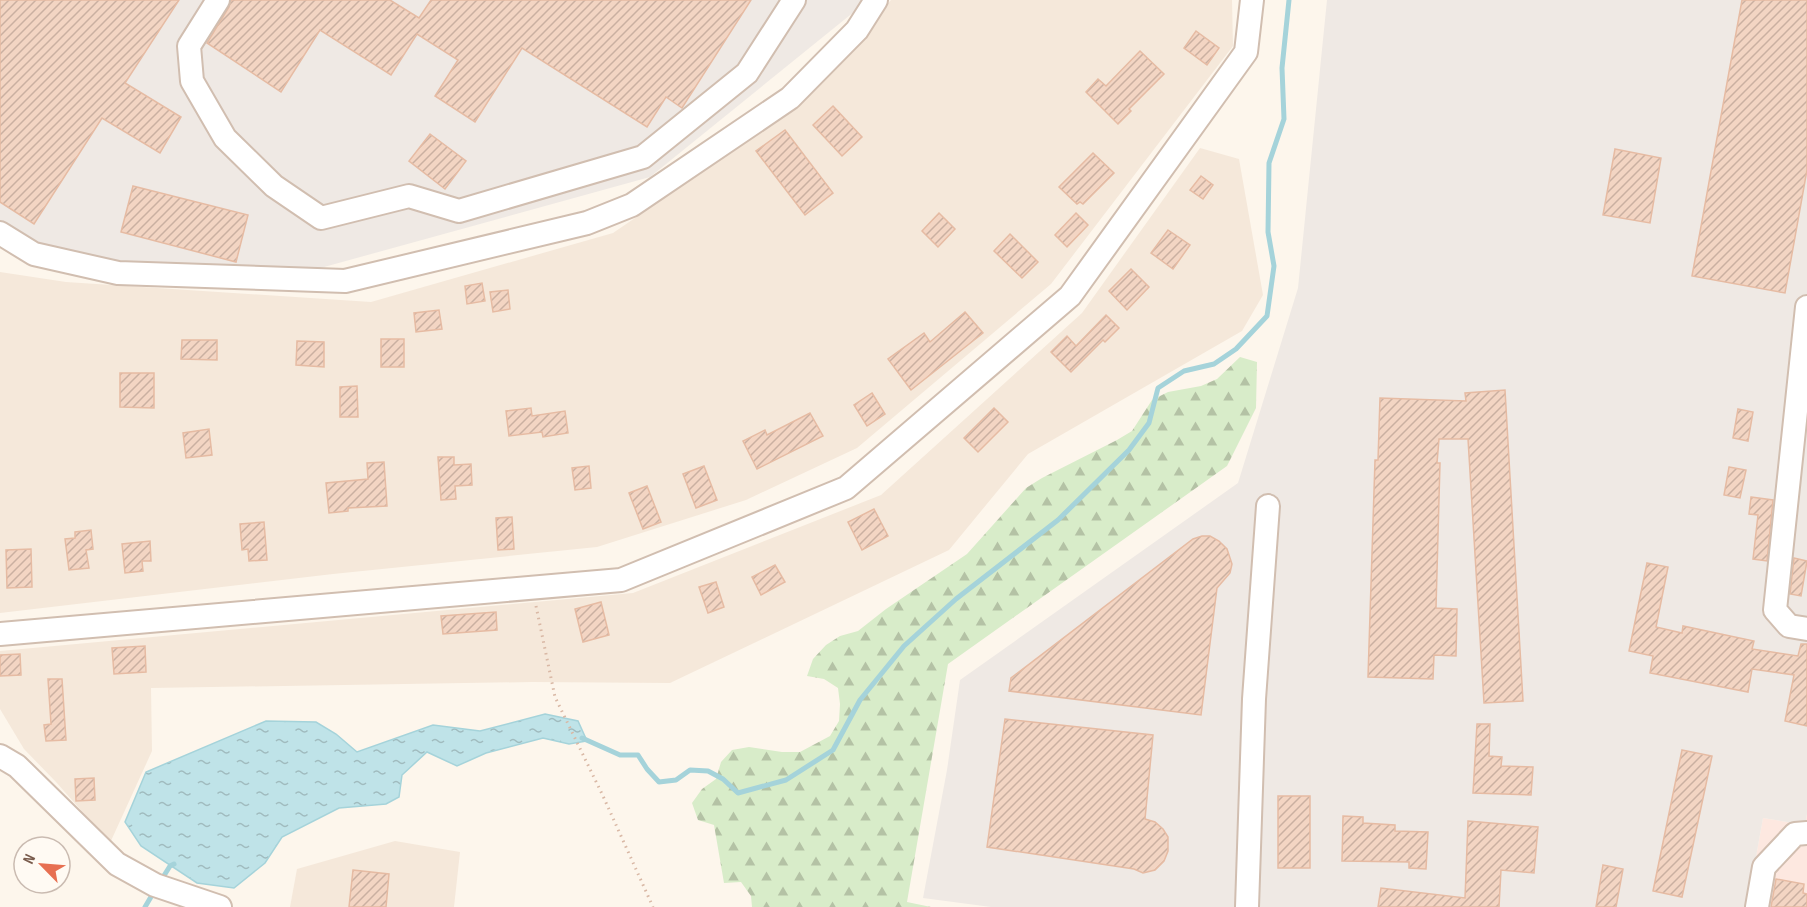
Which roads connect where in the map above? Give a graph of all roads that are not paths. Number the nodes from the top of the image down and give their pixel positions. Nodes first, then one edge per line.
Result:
1 (218, 0) edge
2 (794, 0) edge
3 (876, 0) edge
4 (1252, 0) edge
5 (0, 233) edge
6 (1807, 307) edge
7 (1268, 506) dead end
8 (1807, 629) edge
9 (0, 634) edge
10 (0, 756) edge
11 (1807, 833) edge
12 (220, 907) edge
13 (1247, 907) edge
14 (1757, 907) edge

1 - 2 street
3 - 5 street
4 - 9 street
6 - 8 street
7 - 13 street
10 - 12 street
11 - 14 street

